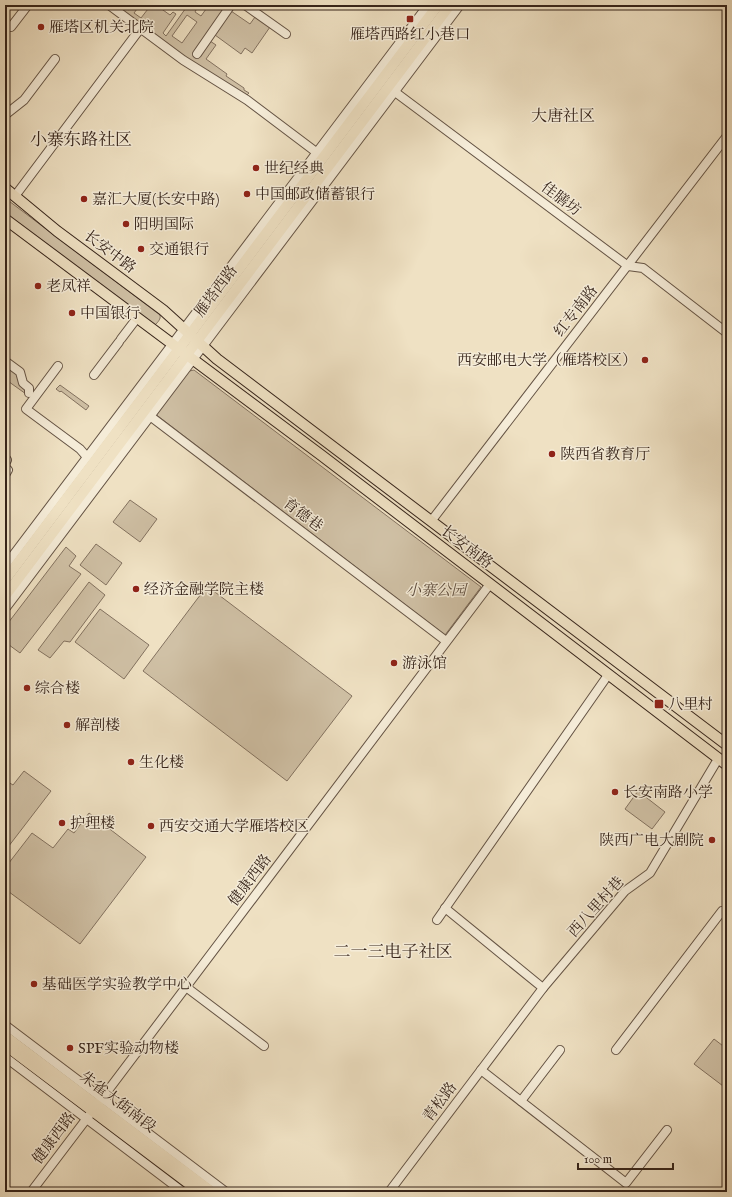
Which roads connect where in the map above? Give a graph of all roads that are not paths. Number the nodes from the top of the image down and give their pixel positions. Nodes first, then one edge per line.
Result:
1 (28, 5) edge
2 (109, 5) edge
3 (231, 5) edge
4 (245, 5) edge
5 (428, 5) edge
6 (438, 5) edge
7 (450, 5) edge
8 (460, 5) edge
9 (11, 27) dead end
10 (140, 29) junction
11 (286, 34) dead end
12 (197, 54) dead end
13 (55, 59) dead end
14 (388, 87) junction
15 (5, 115) edge
16 (727, 136) edge
17 (320, 155) junction
18 (5, 188) edge
19 (15, 196) junction
20 (5, 219) edge
21 (628, 266) junction
22 (137, 318) junction
23 (727, 333) edge
24 (194, 338) junction
25 (183, 352) junction
26 (5, 361) edge
27 (58, 366) dead end
28 (94, 375) dead end
29 (29, 393) dead end
30 (147, 414) junction
31 (5, 457) edge
32 (87, 457) junction
33 (5, 465) edge
34 (5, 475) edge
35 (432, 520) junction
36 (6, 563) edge
37 (5, 580) edge
38 (490, 584) junction
39 (5, 596) edge
40 (5, 609) edge
41 (446, 641) junction
42 (608, 675) junction
43 (727, 747) edge
44 (724, 763) edge
45 (445, 908) junction
46 (722, 911) dead end
47 (437, 920) dead end
48 (186, 987) junction
49 (543, 988) junction
50 (5, 1025) edge
51 (513, 1029) joint
52 (5, 1036) edge
53 (5, 1045) edge
54 (264, 1046) dead end
55 (560, 1050) dead end
56 (616, 1050) dead end
57 (5, 1057) edge
58 (482, 1070) junction
59 (521, 1101) junction
60 (95, 1108) junction
61 (667, 1130) dead end
62 (31, 1192) edge
63 (183, 1192) edge
64 (200, 1192) edge
65 (212, 1192) edge
66 (226, 1192) edge
67 (390, 1192) edge

1 - 9 street
2 - 10 street
3 - 12 street
4 - 11 street
5 - 17 street
6 - 14 main road, 雁塔西路
7 - 14 main road, 雁塔西路
8 - 14 street
10 - 17 street
10 - 19 street
13 - 15 street
14 - 17 main road, 雁塔西路
14 - 21 street, 佳膳坊
14 - 24 main road, 雁塔西路
16 - 21 street, 红专南路
17 - 24 main road, 雁塔西路
18 - 19 main road, 长安中路
19 - 24 main road, 长安中路
20 - 22 main road
21 - 23 street, 佳膳坊
21 - 35 street, 红专南路
22 - 25 main road
22 - 28 street
24 - 25 main road, 雁塔西路
24 - 25 street
24 - 35 main road, 长安南路
25 - 30 main road, 雁塔西路
25 - 32 street
25 - 37 main road, 雁塔西路
25 - 38 main road, 长安南路
26 - 29 street
27 - 32 street
30 - 39 main road, 雁塔西路
30 - 40 street
30 - 41 street, 育德巷
31 - 33 street
32 - 36 street
33 - 34 street
35 - 43 main road, 长安南路
38 - 41 street, 健康西路
38 - 42 main road, 长安南路
41 - 48 street, 健康西路
42 - 44 main road, 长安南路
42 - 45 street
43 - 44 main road
44 - 49 street, 西八里村巷
45 - 47 street
45 - 49 street
46 - 56 street
48 - 54 street
48 - 60 street, 健康西路
49 - 51 street, 西八里村巷
50 - 60 street
51 - 58 street, 青松路
52 - 60 main road, 朱雀大街南段
53 - 60 main road, 朱雀大街南段
55 - 59 street
57 - 60 street
58 - 59 street
58 - 67 street, 青松路
59 - 61 street
60 - 62 street, 健康西路
60 - 63 street
60 - 64 main road, 朱雀大街南段
60 - 65 main road, 朱雀大街南段
60 - 66 street

